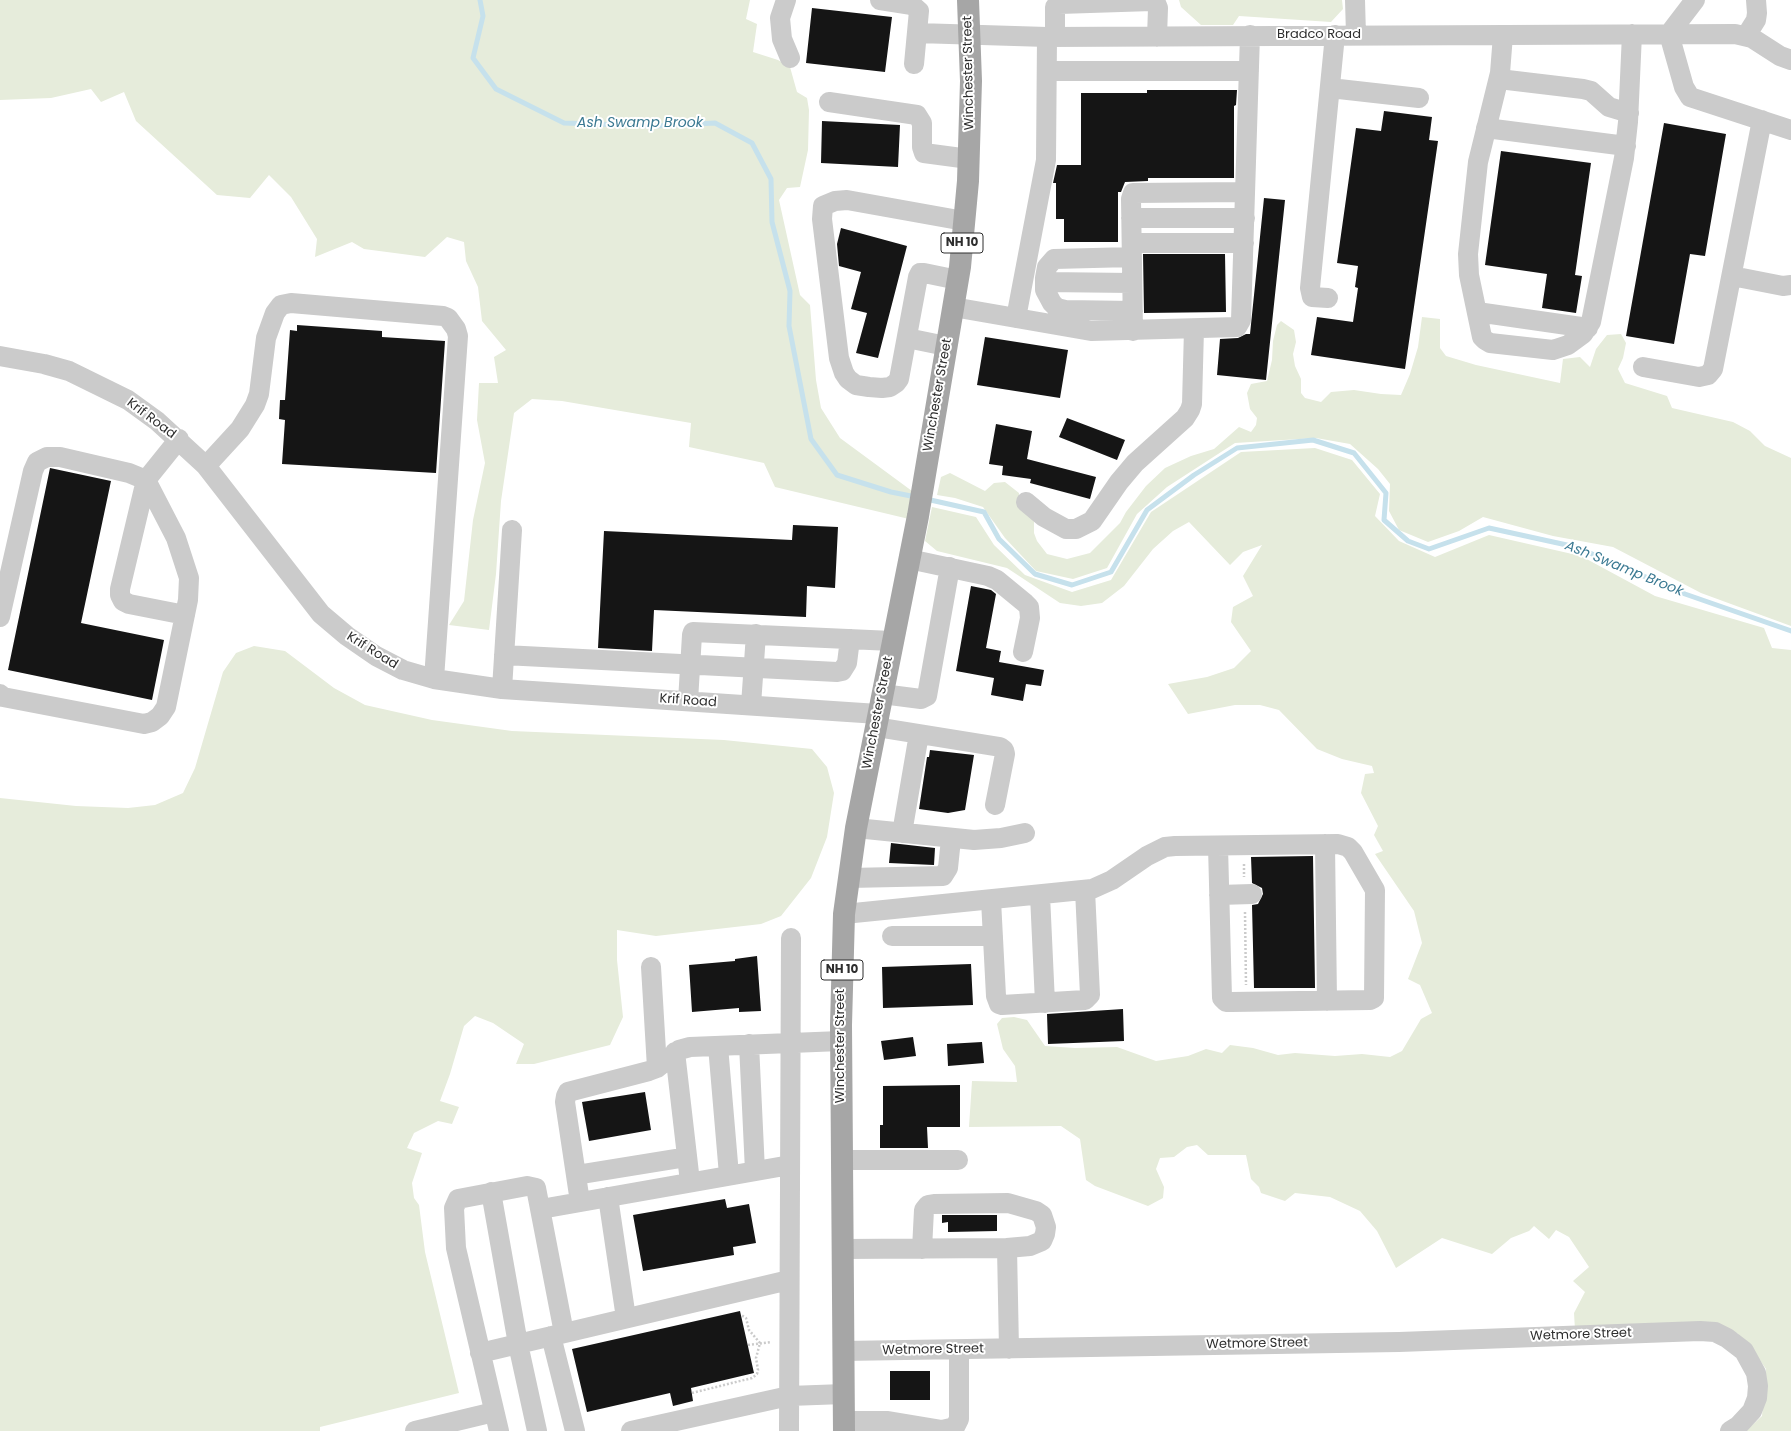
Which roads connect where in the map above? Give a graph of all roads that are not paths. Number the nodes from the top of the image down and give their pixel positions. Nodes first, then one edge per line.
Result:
1 (786, 0) edge
2 (880, 0) edge
3 (968, 0) edge
4 (1355, 0) edge
5 (1695, 0) edge
6 (1756, 0) edge
7 (917, 33) junction
8 (1632, 34) junction
9 (1669, 34) junction
10 (969, 35) junction
11 (1250, 35) junction
12 (1356, 35) junction
13 (1503, 35) junction
14 (1335, 36) junction
15 (1746, 36) junction
16 (1051, 37) junction
17 (1157, 37) junction
18 (790, 58) dead end
19 (1791, 60) edge
20 (914, 64) dead end
21 (1047, 71) junction
22 (1249, 71) junction
23 (1499, 79) junction
24 (1330, 88) junction
25 (1419, 98) dead end
26 (830, 102) dead end
27 (1629, 113) junction
28 (1762, 120) junction
29 (1486, 128) junction
30 (1791, 130) edge
31 (1626, 146) junction
32 (969, 159) junction
33 (1245, 192) junction
34 (1131, 218) junction
35 (1244, 218) junction
36 (964, 221) junction
37 (1244, 243) junction
38 (1132, 250) junction
39 (1732, 276) junction
40 (958, 280) junction
41 (1045, 282) junction
42 (1132, 283) junction
43 (1791, 285) edge
44 (1328, 298) dead end
45 (953, 307) junction
46 (1133, 311) junction
47 (1477, 312) junction
48 (1016, 318) junction
49 (1588, 328) junction
50 (1194, 329) junction
51 (1133, 331) junction
52 (907, 338) junction
53 (946, 346) junction
54 (0, 356) edge
55 (1643, 367) dead end
56 (179, 439) junction
57 (206, 466) junction
58 (146, 480) junction
59 (1026, 502) dead end
60 (512, 530) dead end
61 (909, 559) junction
62 (950, 567) junction
63 (185, 615) junction
64 (0, 617) edge
65 (756, 634) junction
66 (850, 639) junction
67 (892, 641) junction
68 (1023, 652) dead end
69 (504, 654) junction
70 (690, 664) junction
71 (753, 668) junction
72 (434, 679) junction
73 (502, 689) junction
74 (0, 694) edge
75 (688, 701) junction
76 (751, 705) junction
77 (878, 711) junction
78 (919, 734) junction
79 (995, 805) dead end
80 (856, 828) junction
81 (902, 833) junction
82 (1025, 833) dead end
83 (951, 839) junction
84 (1325, 844) junction
85 (1218, 846) junction
86 (849, 878) junction
87 (1085, 890) junction
88 (1248, 894) road end
89 (1040, 895) junction
90 (1220, 895) junction
91 (991, 900) junction
92 (844, 914) junction
93 (892, 936) dead end
94 (993, 936) junction
95 (791, 938) dead end
96 (651, 967) dead end
97 (1327, 1001) junction
98 (1046, 1003) junction
99 (841, 1041) junction
100 (790, 1042) junction
101 (749, 1044) junction
102 (718, 1046) junction
103 (675, 1052) junction
104 (657, 1068) junction
105 (688, 1157) junction
106 (842, 1160) junction
107 (958, 1160) dead end
108 (790, 1164) junction
109 (755, 1171) junction
110 (576, 1175) junction
111 (729, 1175) junction
112 (690, 1182) junction
113 (491, 1192) junction
114 (608, 1197) junction
115 (580, 1202) junction
116 (541, 1209) junction
117 (1007, 1248) junction
118 (842, 1249) junction
119 (922, 1249) junction
120 (790, 1280) junction
121 (626, 1318) junction
122 (557, 1335) junction
123 (518, 1344) junction
124 (1009, 1349) junction
125 (959, 1350) junction
126 (843, 1351) junction
127 (480, 1353) junction
128 (844, 1394) junction
129 (789, 1396) junction
130 (494, 1412) junction
131 (844, 1426) edge
132 (415, 1431) edge
133 (499, 1431) edge
134 (537, 1431) edge
135 (575, 1431) edge
136 (631, 1431) edge
137 (789, 1431) edge
138 (1730, 1431) edge

1 - 18 street
2 - 7 street
3 - 10 main road, Winchester Street / NH 10
4 - 12 street
5 - 9 street
6 - 15 street
7 - 10 street, Bradco Road
7 - 20 street
8 - 9 street, Bradco Road
8 - 13 street, Bradco Road
8 - 27 street
9 - 15 street, Bradco Road
9 - 28 street
10 - 16 street, Bradco Road
10 - 32 main road, Winchester Street / NH 10
11 - 14 street, Bradco Road
11 - 17 street, Bradco Road
11 - 22 street
12 - 13 street, Bradco Road
12 - 14 street, Bradco Road
13 - 23 street
14 - 24 street
15 - 19 street
16 - 17 street, Bradco Road
16 - 17 street
16 - 21 street
21 - 22 street
21 - 48 street
22 - 33 street
23 - 27 street
23 - 29 street
24 - 25 street
24 - 44 street
26 - 32 street
27 - 31 street
28 - 30 street
28 - 39 street
29 - 31 street
29 - 47 street
31 - 49 street
32 - 36 main road, Winchester Street / NH 10
33 - 34 street
33 - 35 street
34 - 35 street
34 - 38 street
35 - 37 street
36 - 40 main road, Winchester Street / NH 10
36 - 52 street
37 - 38 street
37 - 50 street
38 - 41 street
38 - 42 street
39 - 43 street
39 - 55 street
40 - 45 main road, Winchester Street / NH 10
40 - 52 street
41 - 42 street
41 - 46 street
42 - 46 street
45 - 48 street
45 - 53 main road, Winchester Street / NH 10
46 - 51 street
47 - 49 street
47 - 49 street
48 - 51 street
50 - 51 street
50 - 59 street
52 - 53 street
53 - 61 main road, Winchester Street / NH 10
54 - 56 street, Krif Road
56 - 57 street, Krif Road
56 - 58 street
57 - 72 street, Krif Road
57 - 72 street
58 - 63 street
58 - 63 street
58 - 64 street
60 - 69 street
61 - 62 street
61 - 67 main road, Winchester Street / NH 10
62 - 68 street
62 - 77 street
63 - 74 street
65 - 66 street
65 - 70 street
65 - 71 street
66 - 67 street
66 - 71 street
67 - 77 main road, Winchester Street / NH 10
69 - 70 street
69 - 73 street
70 - 71 street
70 - 75 street
71 - 76 street
72 - 73 street, Krif Road
73 - 75 street, Krif Road
75 - 76 street, Krif Road
76 - 77 street, Krif Road
77 - 78 street
77 - 80 main road, Winchester Street / NH 10
78 - 79 street
78 - 81 street
80 - 81 street
80 - 86 main road, Winchester Street / NH 10
81 - 83 street
82 - 83 street
83 - 86 street
84 - 85 street
84 - 97 street
84 - 97 street
85 - 87 street
85 - 90 street
86 - 92 main road, Winchester Street / NH 10
87 - 89 street
87 - 98 street
88 - 90 street
89 - 91 street
89 - 98 street
90 - 97 street
91 - 92 street
91 - 94 street
92 - 99 main road, Winchester Street / NH 10
93 - 94 street
94 - 98 street
95 - 100 street
96 - 104 street
99 - 100 street
99 - 106 main road, Winchester Street / NH 10
100 - 101 street
100 - 108 street
101 - 102 street
101 - 109 street
102 - 103 street
102 - 111 street
103 - 104 street
103 - 105 street
104 - 110 street
105 - 110 street
105 - 112 street
106 - 107 street
106 - 118 main road, Winchester Street / NH 10
108 - 109 street
108 - 120 street
109 - 111 street
110 - 115 street
111 - 112 street
112 - 114 street
113 - 116 street
113 - 123 street
113 - 127 street
114 - 115 street
114 - 121 street
115 - 116 street
116 - 122 street
117 - 119 street
117 - 119 street
117 - 124 street
118 - 119 street
118 - 126 main road, Winchester Street / NH 10
120 - 121 street
120 - 129 street
121 - 122 street
122 - 123 street
122 - 135 street
123 - 127 street
123 - 134 street
124 - 125 street, Wetmore Street
124 - 138 street, Wetmore Street
125 - 126 street, Wetmore Street
125 - 131 street
126 - 128 main road, Winchester Street / NH 10
127 - 130 street
128 - 129 street
128 - 131 main road, Winchester Street / NH 10
129 - 136 street
129 - 137 street
130 - 132 street
130 - 133 street

